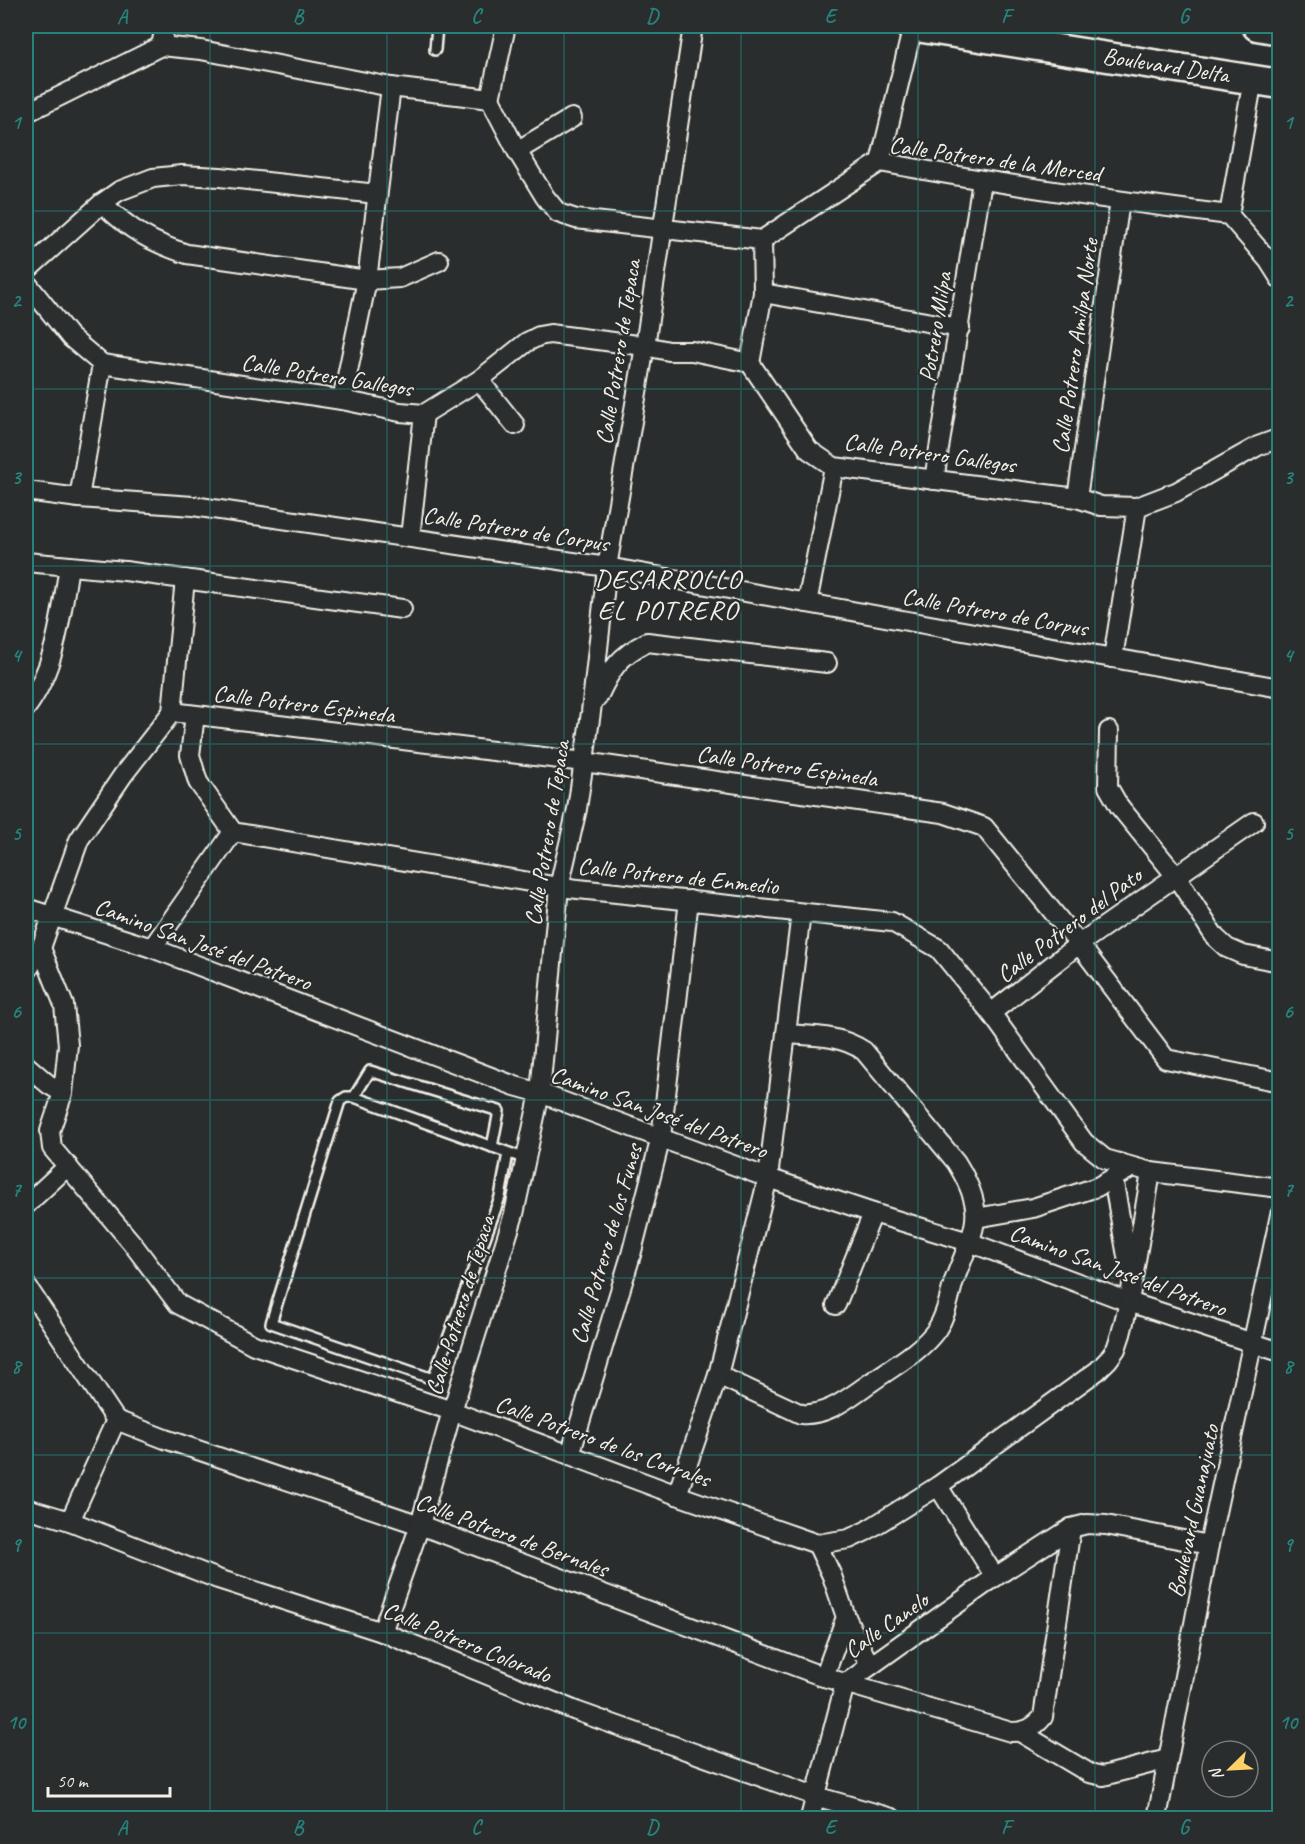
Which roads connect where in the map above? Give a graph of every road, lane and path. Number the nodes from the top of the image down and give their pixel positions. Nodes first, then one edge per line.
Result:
1 (165, 26) edge
2 (437, 26) edge
3 (506, 26) edge
4 (693, 26) edge
5 (911, 26) edge
6 (1257, 26) edge
7 (1280, 30) edge
8 (162, 46) junction
9 (435, 50) dead end
10 (1266, 81) edge
11 (391, 87) junction
12 (490, 99) junction
13 (26, 113) edge
14 (573, 118) dead end
15 (517, 150) junction
16 (880, 162) junction
17 (982, 181) junction
18 (377, 194) junction
19 (1120, 201) junction
20 (102, 203) junction
21 (1229, 215) junction
22 (662, 228) junction
23 (762, 240) junction
24 (1274, 256) edge
25 (439, 261) dead end
26 (26, 271) edge
27 (1280, 279) edge
28 (367, 280) junction
29 (26, 282) edge
30 (763, 293) junction
31 (32, 306) edge
32 (960, 328) junction
33 (645, 346) junction
34 (750, 363) junction
35 (102, 364) junction
36 (479, 380) junction
37 (342, 400) junction
38 (424, 414) junction
39 (515, 426) dead end
40 (1280, 438) edge
41 (834, 467) junction
42 (934, 480) junction
43 (26, 491) edge
44 (79, 498) junction
45 (1077, 498) junction
46 (1137, 507) junction
47 (410, 537) junction
48 (26, 562) edge
49 (69, 566) junction
50 (607, 567) junction
51 (185, 579) junction
52 (807, 603) junction
53 (402, 609) dead end
54 (1113, 658) junction
55 (827, 663) dead end
56 (1280, 688) edge
57 (26, 708) edge
58 (172, 712) junction
59 (591, 712) junction
60 (195, 715) junction
61 (1109, 731) dead end
62 (584, 762) junction
63 (1254, 822) dead end
64 (233, 832) junction
65 (1176, 876) junction
66 (559, 887) junction
67 (688, 900) junction
68 (26, 908) edge
69 (801, 913) junction
70 (51, 916) junction
71 (1078, 944) junction
72 (41, 948) junction
73 (152, 948) junction
74 (1280, 962) edge
75 (26, 973) edge
76 (992, 1013) junction
77 (786, 1034) junction
78 (26, 1065) edge
79 (1280, 1082) edge
80 (63, 1093) junction
81 (540, 1093) junction
82 (354, 1097) junction
83 (660, 1137) junction
84 (492, 1147) junction
85 (508, 1153) junction
86 (526, 1159) junction
87 (68, 1166) junction
88 (1131, 1168) junction
89 (1151, 1172) junction
90 (768, 1178) junction
91 (1113, 1178) junction
92 (1280, 1188) edge
93 (26, 1205) edge
94 (873, 1214) junction
95 (1280, 1215) edge
96 (976, 1218) junction
97 (969, 1242) junction
98 (26, 1285) edge
99 (1272, 1285) edge
100 (1131, 1294) junction
101 (836, 1305) dead end
102 (1252, 1343) junction
103 (1280, 1352) edge
104 (718, 1375) junction
105 (452, 1411) junction
106 (116, 1420) junction
107 (570, 1455) junction
108 (938, 1486) junction
109 (677, 1495) junction
110 (26, 1508) edge
111 (70, 1521) junction
112 (420, 1525) junction
113 (1071, 1528) junction
114 (818, 1544) junction
115 (1209, 1545) junction
116 (994, 1577) junction
117 (846, 1617) junction
118 (382, 1632) junction
119 (870, 1666) junction
120 (824, 1677) junction
121 (845, 1684) junction
122 (1020, 1732) junction
123 (1168, 1759) junction
124 (815, 1796) junction
125 (810, 1818) edge
126 (892, 1818) edge
127 (1157, 1818) edge

1 - 8 street
2 - 9 lane
3 - 12 street
4 - 22 street, Calle Potrero de Tepaca
5 - 10 main road, Boulevard Delta
5 - 16 street
6 - 7 main road
8 - 11 street
8 - 13 street
10 - 21 street
11 - 12 street
11 - 18 street
12 - 15 street
14 - 15 street
15 - 22 street
16 - 17 street, Calle Potrero de la Merced
16 - 23 street, Calle Potrero de la Merced
17 - 19 street, Calle Potrero de la Merced
17 - 32 street, Potrero Milpa
18 - 20 street
18 - 28 street
19 - 21 street, Calle Potrero de la Merced
19 - 45 street, Calle Potrero Amilpa Norte
20 - 26 street
20 - 28 street
21 - 24 street
22 - 23 street
22 - 33 street, Calle Potrero de Tepaca
23 - 30 street
24 - 27 street
25 - 28 street
28 - 37 street
29 - 31 street
30 - 32 street
30 - 34 street
31 - 35 street
32 - 42 street, Potrero Milpa
33 - 34 street, Calle Potrero Gallegos
33 - 36 street, Calle Potrero Gallegos
33 - 50 street, Calle Potrero de Tepaca
34 - 41 street, Calle Potrero Gallegos
35 - 37 street, Calle Potrero Gallegos
35 - 44 street
36 - 38 street, Calle Potrero Gallegos
36 - 39 street
37 - 38 street, Calle Potrero Gallegos
38 - 47 street
40 - 46 street, Calle Potrero Gallegos
41 - 42 street, Calle Potrero Gallegos
41 - 52 street
42 - 45 street, Calle Potrero Gallegos
43 - 44 street, Calle Potrero de Corpus
44 - 47 street, Calle Potrero de Corpus
45 - 46 street, Calle Potrero Gallegos
46 - 54 street
47 - 50 street, Calle Potrero de Corpus
48 - 49 street
49 - 51 street
49 - 57 street
50 - 52 street, Calle Potrero de Corpus
50 - 59 street, Calle Potrero de Tepaca
51 - 53 street
51 - 58 street
52 - 54 street, Calle Potrero de Corpus
54 - 56 street, Calle Potrero de Corpus
55 - 59 street
58 - 60 street, Calle Potrero Espineda
58 - 70 street
59 - 62 street, Calle Potrero de Tepaca
60 - 62 street, Calle Potrero Espineda
60 - 64 street
61 - 65 street
62 - 66 street, Calle Potrero de Tepaca
62 - 71 street, Calle Potrero Espineda
63 - 65 street, Calle Potrero del Pato
64 - 66 street, Calle Potrero de Enmedio
64 - 73 street
65 - 71 street, Calle Potrero del Pato
65 - 74 street
66 - 67 street, Calle Potrero de Enmedio
66 - 81 street, Calle Potrero de Tepaca
67 - 69 street, Calle Potrero de Enmedio
67 - 83 street, Calle Potrero de los Funes
68 - 70 street, Camino San José del Potrero
69 - 76 street, Calle Potrero de Enmedio
69 - 77 street
70 - 72 street
70 - 73 street, Camino San José del Potrero
71 - 76 street, Calle Potrero del Pato
71 - 79 street, Calle Potrero Espineda
72 - 75 street
72 - 80 street
73 - 81 street, Camino San José del Potrero
76 - 88 street, Calle Potrero de Enmedio
77 - 90 street
77 - 96 street
78 - 80 street
80 - 87 street, Calle Potrero de los Corrales
81 - 83 street, Camino San José del Potrero
81 - 86 street, Calle Potrero de Tepaca
82 - 84 lane
82 - 84 lane
82 - 85 lane
83 - 90 street, Camino San José del Potrero
83 - 107 street, Calle Potrero de los Funes
84 - 85 lane
85 - 86 lane
86 - 105 street, Calle Potrero de Tepaca
87 - 93 street
87 - 105 street, Calle Potrero de los Corrales
88 - 89 street, Calle Potrero de Enmedio
88 - 91 street
89 - 92 street, Calle Potrero de Enmedio
89 - 100 street
90 - 94 street, Camino San José del Potrero
90 - 104 street
91 - 96 street
91 - 100 street
94 - 97 street, Camino San José del Potrero
94 - 101 street
95 - 99 street, Boulevard Guanajuato
96 - 97 street
97 - 100 street, Camino San José del Potrero
97 - 104 street
98 - 106 street
99 - 102 street, Boulevard Guanajuato
100 - 102 street, Camino San José del Potrero
100 - 108 street, Calle Potrero de los Corrales
102 - 103 street, Camino San José del Potrero
102 - 115 street, Boulevard Guanajuato
104 - 109 street
105 - 107 street, Calle Potrero de los Corrales
105 - 112 street, Calle Potrero de Tepaca
106 - 111 street
106 - 112 street, Calle Potrero de Bernales
107 - 109 street, Calle Potrero de los Corrales
108 - 114 street, Calle Potrero de los Corrales
108 - 116 street
109 - 114 street, Calle Potrero de los Corrales
110 - 111 street, Calle Potrero Colorado
111 - 118 street, Calle Potrero Colorado
112 - 118 street, Calle Potrero de Tepaca
112 - 120 street, Calle Potrero de Bernales
113 - 115 street, Calle Canelo
113 - 116 street, Calle Canelo
113 - 122 street
114 - 117 street
115 - 123 street, Boulevard Guanajuato
116 - 119 street, Calle Canelo
117 - 119 street
117 - 120 street
118 - 124 street, Calle Potrero Colorado
119 - 121 street, Calle Canelo
120 - 121 street, Calle Potrero de Bernales
121 - 122 street, Calle Potrero de Bernales
121 - 124 street, Calle Canelo
122 - 123 street, Calle Potrero de Bernales
123 - 127 street, Boulevard Guanajuato
124 - 125 street, Calle Canelo
124 - 126 street, Calle Potrero Colorado

